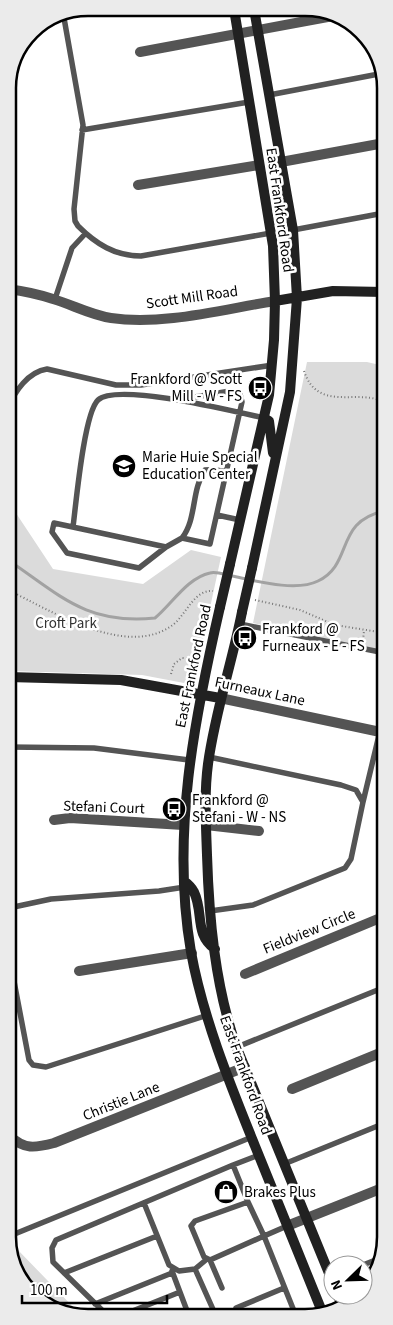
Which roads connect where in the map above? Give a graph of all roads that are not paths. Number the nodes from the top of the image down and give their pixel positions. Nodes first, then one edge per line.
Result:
1 (236, 16) edge
2 (255, 16) edge
3 (321, 18) edge
4 (64, 21) edge
5 (258, 30) junction
6 (239, 34) junction
7 (140, 52) dead end
8 (375, 74) edge
9 (269, 95) junction
10 (250, 102) junction
11 (82, 130) junction
12 (377, 144) edge
13 (281, 162) junction
14 (259, 165) junction
15 (138, 185) dead end
16 (377, 214) edge
17 (293, 230) junction
18 (271, 232) junction
19 (86, 234) junction
20 (16, 291) edge
21 (377, 292) edge
22 (297, 298) junction
23 (54, 299) junction
24 (275, 301) junction
25 (272, 365) junction
26 (16, 395) edge
27 (177, 400) junction
28 (240, 413) junction
29 (264, 418) junction
30 (273, 469) junction
31 (226, 474) junction
32 (250, 479) junction
33 (217, 515) junction
34 (240, 520) junction
35 (73, 527) junction
36 (182, 538) junction
37 (166, 547) junction
38 (240, 624) junction
39 (377, 651) edge
40 (16, 677) edge
41 (201, 694) junction
42 (220, 698) junction
43 (377, 731) edge
44 (16, 747) edge
45 (377, 750) edge
46 (209, 757) junction
47 (189, 760) junction
48 (363, 802) junction
49 (54, 820) dead end
50 (183, 825) junction
51 (206, 825) junction
52 (259, 830) dead end
53 (184, 884) junction
54 (16, 906) edge
55 (210, 911) junction
56 (377, 919) edge
57 (215, 949) junction
58 (192, 953) junction
59 (79, 971) dead end
60 (246, 974) dead end
61 (377, 990) edge
62 (16, 992) edge
63 (208, 1015) junction
64 (237, 1047) junction
65 (377, 1054) edge
66 (245, 1067) junction
67 (228, 1074) junction
68 (292, 1089) dead end
69 (377, 1126) edge
70 (252, 1137) junction
71 (16, 1141) edge
72 (259, 1155) junction
73 (284, 1164) junction
74 (233, 1165) junction
75 (377, 1190) edge
76 (248, 1202) junction
77 (144, 1203) junction
78 (306, 1219) junction
79 (287, 1226) junction
80 (16, 1233) edge
81 (157, 1236) junction
82 (264, 1236) junction
83 (323, 1258) edge
84 (209, 1259) junction
85 (169, 1265) junction
86 (195, 1269) junction
87 (64, 1273) junction
88 (172, 1273) junction
89 (222, 1288) dead end
90 (284, 1288) junction
91 (180, 1292) junction
92 (95, 1304) junction
93 (320, 1307) edge
94 (236, 1308) dead end
95 (100, 1309) edge
96 (138, 1309) edge
97 (186, 1309) edge
98 (213, 1309) edge
99 (293, 1309) edge

1 - 6 main road, East Frankford Road
2 - 5 main road, East Frankford Road
3 - 5 street
4 - 11 lane
5 - 6 street
5 - 9 main road, East Frankford Road
6 - 7 street
6 - 10 main road, East Frankford Road
8 - 9 lane
9 - 13 main road, East Frankford Road
10 - 11 lane
10 - 14 main road, East Frankford Road
11 - 19 lane
12 - 13 street
13 - 17 main road, East Frankford Road
14 - 15 street
14 - 18 main road, East Frankford Road
16 - 17 lane
17 - 22 main road, East Frankford Road
18 - 19 lane
18 - 24 main road, East Frankford Road
19 - 23 lane
20 - 23 street, Scott Mill Road
21 - 22 main road, Scott Mill Road
22 - 24 main road, Scott Mill Road
22 - 30 main road, East Frankford Road
23 - 24 street, Scott Mill Road
24 - 25 main road, East Frankford Road
25 - 26 lane
25 - 29 main road, East Frankford Road
27 - 28 lane
27 - 28 lane
27 - 35 lane
28 - 29 lane
28 - 31 lane
29 - 30 main road
29 - 32 main road, East Frankford Road
30 - 38 main road, East Frankford Road, bridge
31 - 32 lane
31 - 33 lane
31 - 36 lane
32 - 34 main road, East Frankford Road
33 - 34 lane
33 - 36 lane
34 - 41 main road, East Frankford Road, bridge
35 - 37 lane
35 - 37 lane
36 - 37 lane
38 - 39 lane
38 - 42 main road, East Frankford Road
40 - 41 main road, Furneaux Lane
41 - 42 main road, Furneaux Lane
41 - 47 main road, East Frankford Road
42 - 43 street, Furneaux Lane
42 - 46 main road, East Frankford Road
44 - 47 lane
45 - 48 lane
46 - 48 lane
46 - 51 main road, East Frankford Road
47 - 50 main road, East Frankford Road
48 - 55 lane
49 - 50 street, Stefani Court
50 - 53 main road, East Frankford Road
51 - 52 street
51 - 55 main road, East Frankford Road
53 - 54 lane
53 - 57 main road
53 - 58 main road, East Frankford Road
55 - 57 main road, East Frankford Road
56 - 60 street, Fieldview Circle
57 - 64 main road, East Frankford Road
58 - 59 street
58 - 63 main road, East Frankford Road
61 - 64 lane
62 - 63 lane
63 - 67 main road, East Frankford Road
64 - 66 main road, East Frankford Road
65 - 68 street
66 - 67 street, Christie Lane
66 - 73 main road, East Frankford Road
67 - 70 main road, East Frankford Road
67 - 71 street, Christie Lane
69 - 73 lane
70 - 72 main road, East Frankford Road
70 - 80 lane
72 - 74 lane
72 - 79 main road, East Frankford Road
73 - 78 main road, East Frankford Road
74 - 76 lane
74 - 77 lane
75 - 78 street
76 - 82 lane
76 - 84 lane
77 - 81 lane
77 - 87 lane
78 - 79 street
78 - 83 main road, East Frankford Road
79 - 82 lane
79 - 93 main road, East Frankford Road
81 - 85 lane
81 - 87 lane
82 - 84 lane
82 - 90 lane
84 - 86 lane
84 - 89 lane
85 - 86 lane
85 - 88 lane
86 - 98 lane
87 - 92 lane
88 - 91 lane
88 - 92 lane
90 - 94 lane
90 - 99 lane
91 - 96 lane
91 - 97 lane
92 - 95 lane

